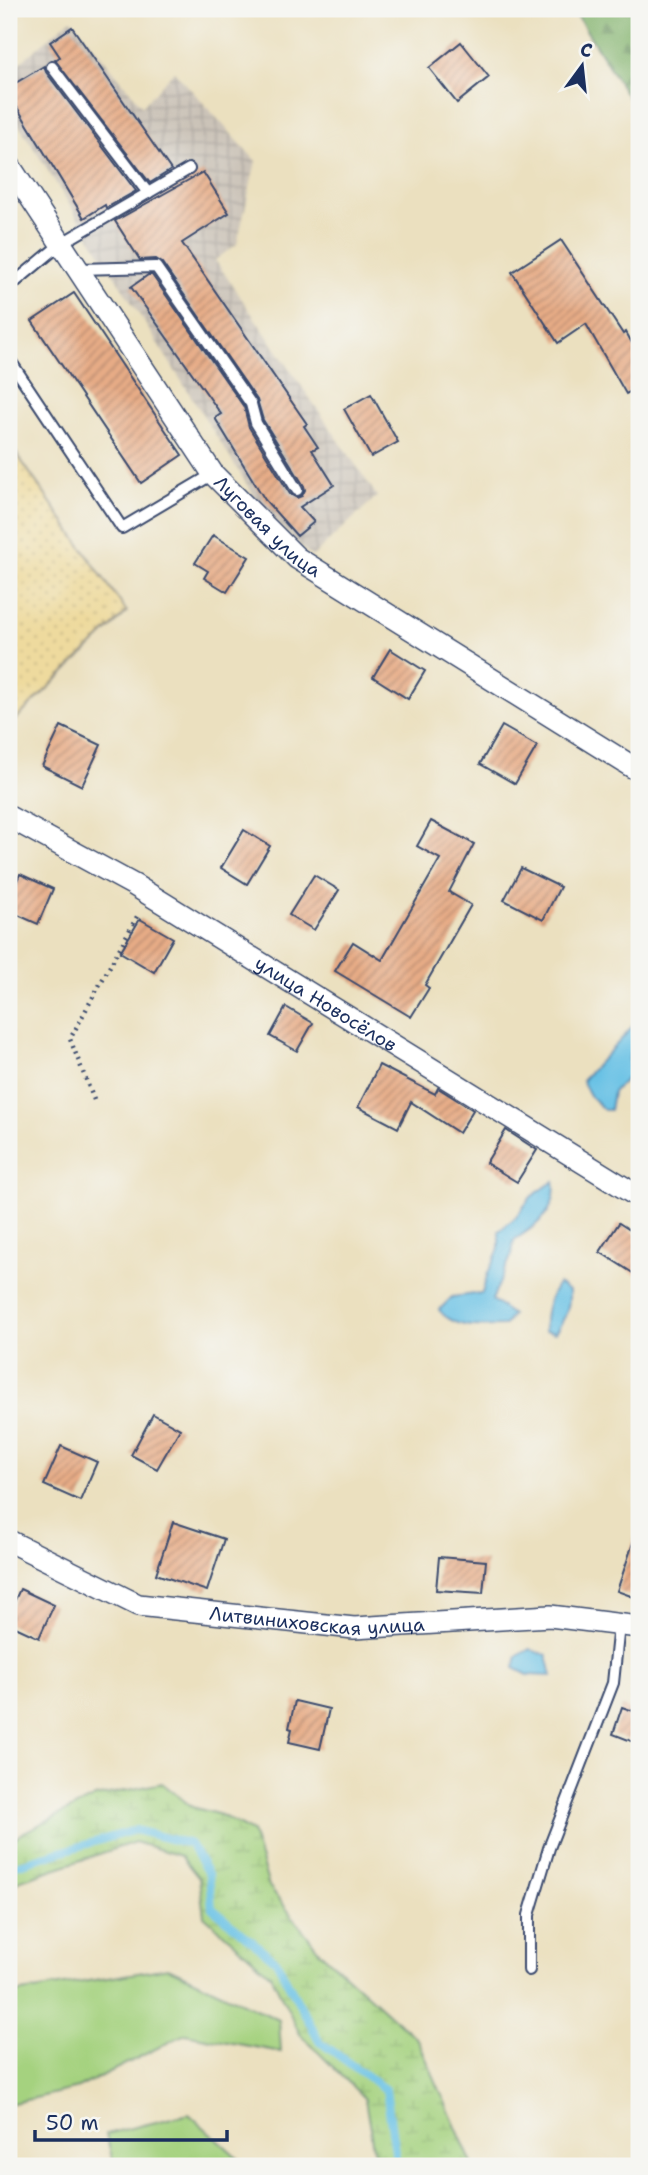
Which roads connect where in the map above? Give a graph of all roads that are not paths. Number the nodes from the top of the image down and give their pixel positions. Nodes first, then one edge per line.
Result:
1 (52, 67) dead end
2 (9, 165) edge
3 (189, 169) dead end
4 (149, 193) junction
5 (62, 243) junction
6 (79, 269) junction
7 (9, 287) edge
8 (9, 359) edge
9 (213, 474) junction
10 (297, 490) dead end
11 (639, 771) edge
12 (9, 817) edge
13 (639, 1197) edge
14 (9, 1541) edge
15 (629, 1626) edge
16 (529, 1970) dead end

1 - 4 lane
2 - 5 street, Луговая улица
3 - 4 lane
4 - 5 lane
5 - 6 street, Луговая улица
5 - 7 lane
6 - 9 street, Луговая улица
6 - 10 lane
8 - 9 lane
9 - 11 street, Луговая улица
12 - 13 street, улица Новосёлов
14 - 15 street, Литвиниховская улица
15 - 16 lane

